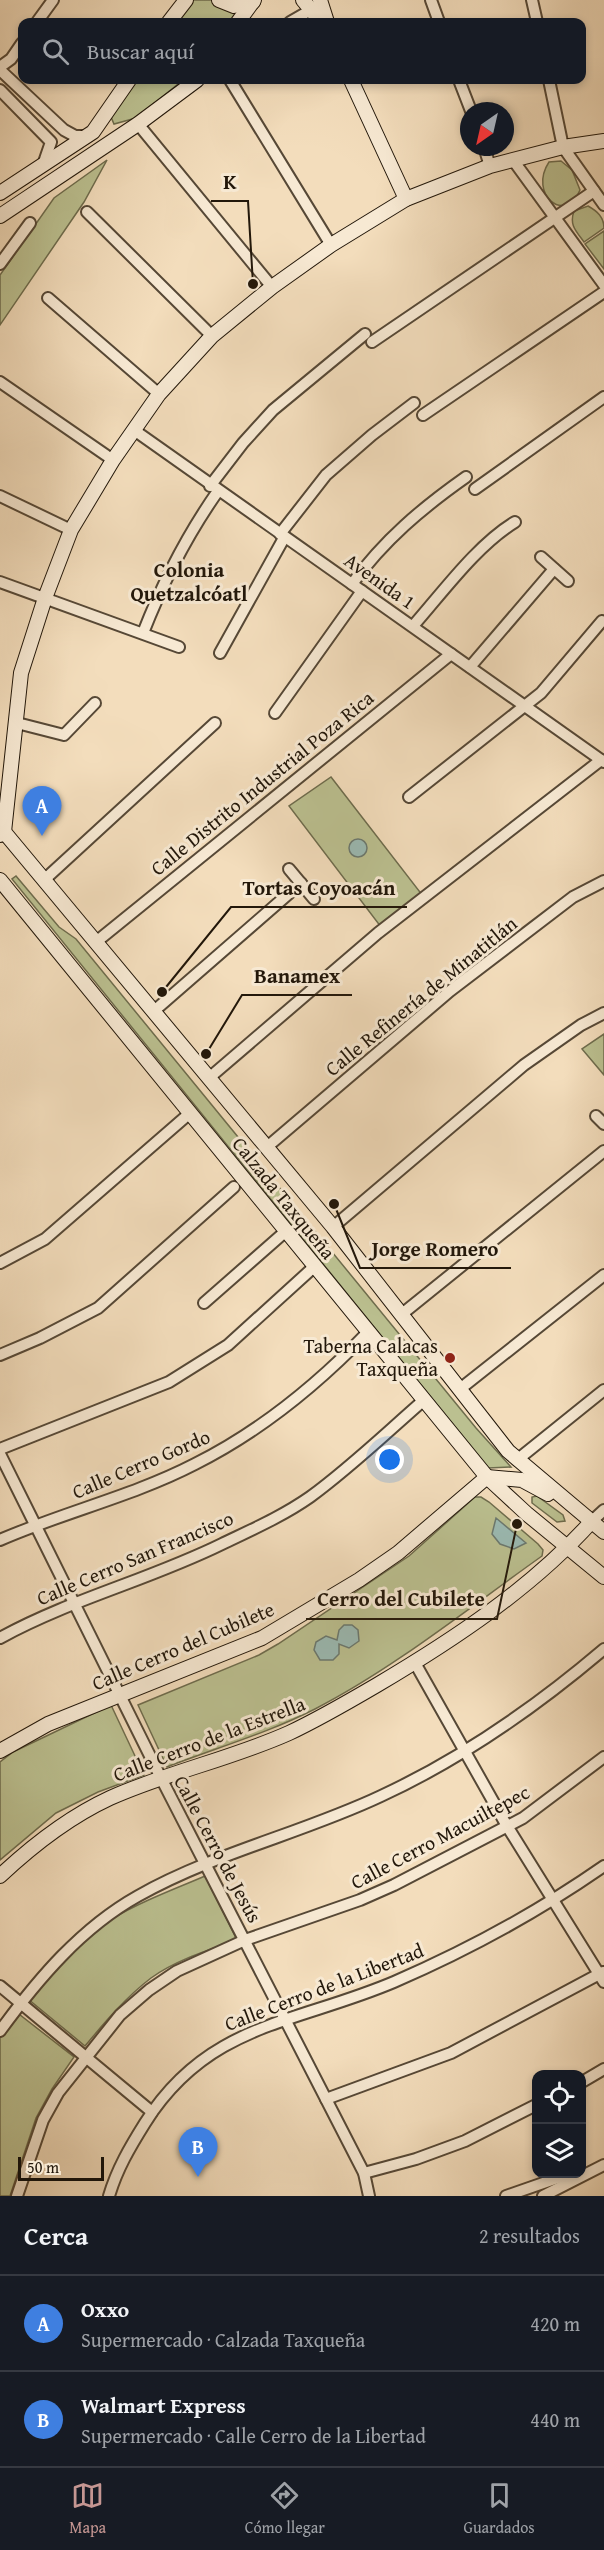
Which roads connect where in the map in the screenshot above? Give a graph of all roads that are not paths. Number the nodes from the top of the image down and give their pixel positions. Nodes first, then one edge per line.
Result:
1 (53, 0) edge
2 (186, 0) edge
3 (219, 0) edge
4 (431, 0) edge
5 (532, 0) edge
6 (254, 1) edge
7 (316, 3) edge
8 (40, 18) edge
9 (172, 18) edge
10 (241, 18) edge
11 (295, 18) edge
12 (320, 18) edge
13 (325, 18) edge
14 (438, 18) edge
15 (536, 18) edge
16 (18, 49) edge
17 (0, 69) edge
18 (126, 84) edge
19 (193, 84) edge
20 (232, 84) edge
21 (353, 84) edge
22 (461, 84) edge
23 (550, 84) edge
24 (0, 90) edge
25 (468, 102) edge
26 (138, 124) junction
27 (88, 136) junction
28 (604, 141) edge
29 (563, 147) junction
30 (487, 156) edge
31 (513, 160) junction
32 (43, 165) junction
33 (490, 166) junction
34 (594, 191) junction
35 (0, 193) edge
36 (406, 199) junction
37 (604, 205) edge
38 (87, 212) dead end
39 (0, 216) edge
40 (554, 218) junction
41 (30, 223) dead end
42 (331, 245) junction
43 (0, 264) edge
44 (604, 285) edge
45 (272, 287) junction
46 (604, 292) edge
47 (48, 298) dead end
48 (212, 336) junction
49 (0, 382) edge
50 (159, 394) junction
51 (604, 398) edge
52 (414, 403) dead end
53 (423, 415) dead end
54 (134, 430) junction
55 (113, 460) junction
56 (466, 477) dead end
57 (214, 488) junction
58 (475, 489) dead end
59 (0, 496) edge
60 (515, 522) dead end
61 (71, 530) junction
62 (282, 536) junction
63 (541, 557) dead end
64 (554, 569) junction
65 (568, 581) dead end
66 (0, 582) edge
67 (352, 584) junction
68 (362, 591) junction
69 (45, 598) junction
70 (602, 621) dead end
71 (413, 626) junction
72 (143, 633) junction
73 (179, 646) dead end
74 (220, 653) dead end
75 (451, 654) junction
76 (470, 667) junction
77 (95, 703) dead end
78 (524, 705) junction
79 (275, 713) dead end
80 (17, 723) junction
81 (216, 723) dead end
82 (603, 761) edge
83 (409, 796) dead end
84 (1, 831) edge
85 (289, 868) dead end
86 (0, 880) edge
87 (44, 880) junction
88 (604, 881) edge
89 (301, 883) junction
90 (314, 899) dead end
91 (96, 942) junction
92 (154, 1011) junction
93 (604, 1013) edge
94 (209, 1078) junction
95 (190, 1113) junction
96 (267, 1147) junction
97 (604, 1151) edge
98 (234, 1187) dead end
99 (333, 1227) junction
100 (286, 1231) junction
101 (0, 1263) edge
102 (315, 1266) junction
103 (604, 1275) edge
104 (204, 1303) dead end
105 (402, 1314) junction
106 (368, 1332) junction
107 (0, 1355) edge
108 (460, 1389) junction
109 (604, 1390) edge
110 (424, 1400) junction
111 (0, 1449) edge
112 (0, 1454) edge
113 (517, 1460) junction
114 (487, 1477) junction
115 (577, 1508) junction
116 (604, 1509) edge
117 (592, 1521) junction
118 (35, 1525) junction
119 (604, 1532) edge
120 (0, 1540) edge
121 (569, 1546) junction
122 (604, 1577) edge
123 (74, 1603) junction
124 (0, 1638) edge
125 (604, 1649) edge
126 (415, 1663) junction
127 (119, 1694) junction
128 (464, 1751) junction
129 (0, 1752) edge
130 (604, 1757) edge
131 (161, 1778) junction
132 (507, 1826) junction
133 (207, 1865) junction
134 (604, 1866) edge
135 (0, 1876) edge
136 (553, 1901) junction
137 (245, 1940) junction
138 (602, 1976) edge
139 (0, 1986) edge
140 (20, 2004) junction
141 (286, 2019) junction
142 (0, 2031) edge
143 (86, 2056) junction
144 (604, 2069) edge
145 (586, 2080) edge
146 (326, 2098) junction
147 (532, 2108) edge
148 (152, 2112) junction
149 (604, 2163) edge
150 (586, 2168) edge
151 (364, 2174) junction
152 (558, 2178) edge
153 (17, 2196) edge
154 (109, 2196) edge
155 (369, 2196) edge
156 (506, 2196) edge
157 (543, 2196) edge

1 - 8 street
2 - 9 street
3 - 6 street
4 - 14 street
5 - 15 street
6 - 10 street
7 - 11 street
7 - 12 street
7 - 13 street
16 - 17 street
17 - 27 street
18 - 27 street
19 - 26 street
20 - 42 street
21 - 36 street
22 - 25 street
23 - 29 street
24 - 32 street
26 - 39 street
26 - 45 street
27 - 32 street
28 - 29 street
29 - 31 street
29 - 34 street
30 - 33 street
31 - 33 street
31 - 40 street
32 - 35 street
33 - 36 street
34 - 37 street
34 - 40 street
36 - 42 street
38 - 48 street
40 - 44 street
40 - 57 street
41 - 43 street
42 - 45 street
45 - 48 street
46 - 53 street
47 - 50 street
48 - 50 street
49 - 55 street
50 - 54 street
51 - 58 street
52 - 62 street
54 - 55 street
54 - 57 street, Avenida 1
55 - 61 street
56 - 67 street
57 - 62 street, Avenida 1
57 - 72 street
59 - 61 street
60 - 71 street
61 - 69 street
62 - 67 street, Avenida 1
62 - 74 street
63 - 64 street
64 - 65 street
64 - 76 street
66 - 69 street
67 - 68 street, Avenida 1
68 - 71 street, Avenida 1
68 - 79 street
69 - 72 street
69 - 80 street
70 - 78 street
71 - 75 street, Avenida 1
72 - 73 street
75 - 76 street, Avenida 1
75 - 91 street, Calle Distrito Industrial Poza Rica
76 - 78 street, Avenida 1
77 - 80 street
78 - 82 street, Avenida 1
78 - 83 street
80 - 84 street
81 - 87 street
82 - 94 street
84 - 87 street, Calzada Taxqueña
85 - 89 street
86 - 95 street, Calzada Taxqueña
87 - 91 street, Calzada Taxqueña
88 - 96 street, Calle Refinería de Minatitlán
89 - 90 street
89 - 92 street
91 - 92 street, Calzada Taxqueña
92 - 94 street, Calzada Taxqueña
93 - 99 street
94 - 96 street, Calzada Taxqueña
95 - 100 street, Calzada Taxqueña
95 - 101 street
96 - 99 street, Calzada Taxqueña
97 - 105 street
98 - 107 street
99 - 105 street, Calzada Taxqueña
100 - 102 street, Calzada Taxqueña
100 - 104 street
102 - 106 street, Calzada Taxqueña
102 - 111 street
103 - 108 street
105 - 108 street, Calzada Taxqueña
106 - 110 street, Calzada Taxqueña
106 - 118 street, Calle Cerro Gordo
108 - 113 street, Calzada Taxqueña
109 - 113 street
110 - 114 street, Calzada Taxqueña
110 - 123 street, Calle Cerro San Francisco
112 - 118 street, Calle Cerro de Jesús
113 - 115 street, Calzada Taxqueña
114 - 115 street
114 - 121 street, Calzada Taxqueña
114 - 127 street, Calle Cerro del Cubilete
115 - 117 street, Calzada Taxqueña
116 - 117 street, Calle Cerro de la Estrella
117 - 119 street, Calzada Taxqueña
117 - 121 street, Calle Cerro de la Estrella
118 - 120 street, Calle Cerro Gordo
118 - 123 street, Calle Cerro de Jesús
121 - 122 street, Calzada Taxqueña
121 - 126 street, Calle Cerro de la Estrella
123 - 124 street, Calle Cerro San Francisco
123 - 127 street, Calle Cerro de Jesús
125 - 128 street
126 - 128 street
126 - 131 street, Calle Cerro de la Estrella
127 - 129 street, Calle Cerro del Cubilete
127 - 131 street, Calle Cerro de Jesús
128 - 132 street
128 - 133 street
130 - 132 street, Calle Cerro Macuiltepec
131 - 133 street, Calle Cerro de Jesús
131 - 135 street, Calle Cerro de la Estrella
132 - 136 street
132 - 137 street, Calle Cerro Macuiltepec
133 - 137 street, Calle Cerro de Jesús
133 - 140 street
134 - 136 street, Calle Cerro de la Libertad
136 - 138 street
136 - 141 street, Calle Cerro de la Libertad
137 - 141 street, Calle Cerro de Jesús
137 - 143 street, Calle Cerro Macuiltepec
138 - 146 street
139 - 140 street
140 - 142 street
140 - 143 street
141 - 146 street, Calle Cerro de Jesús
141 - 148 street, Calle Cerro de la Libertad
143 - 148 street
143 - 153 street, Calle Cerro Macuiltepec
144 - 145 street
146 - 151 street, Calle Cerro de Jesús
147 - 151 street
148 - 154 street, Calle Cerro de la Libertad
149 - 150 street
149 - 157 street
151 - 155 street, Calle Cerro de Jesús
152 - 156 street

